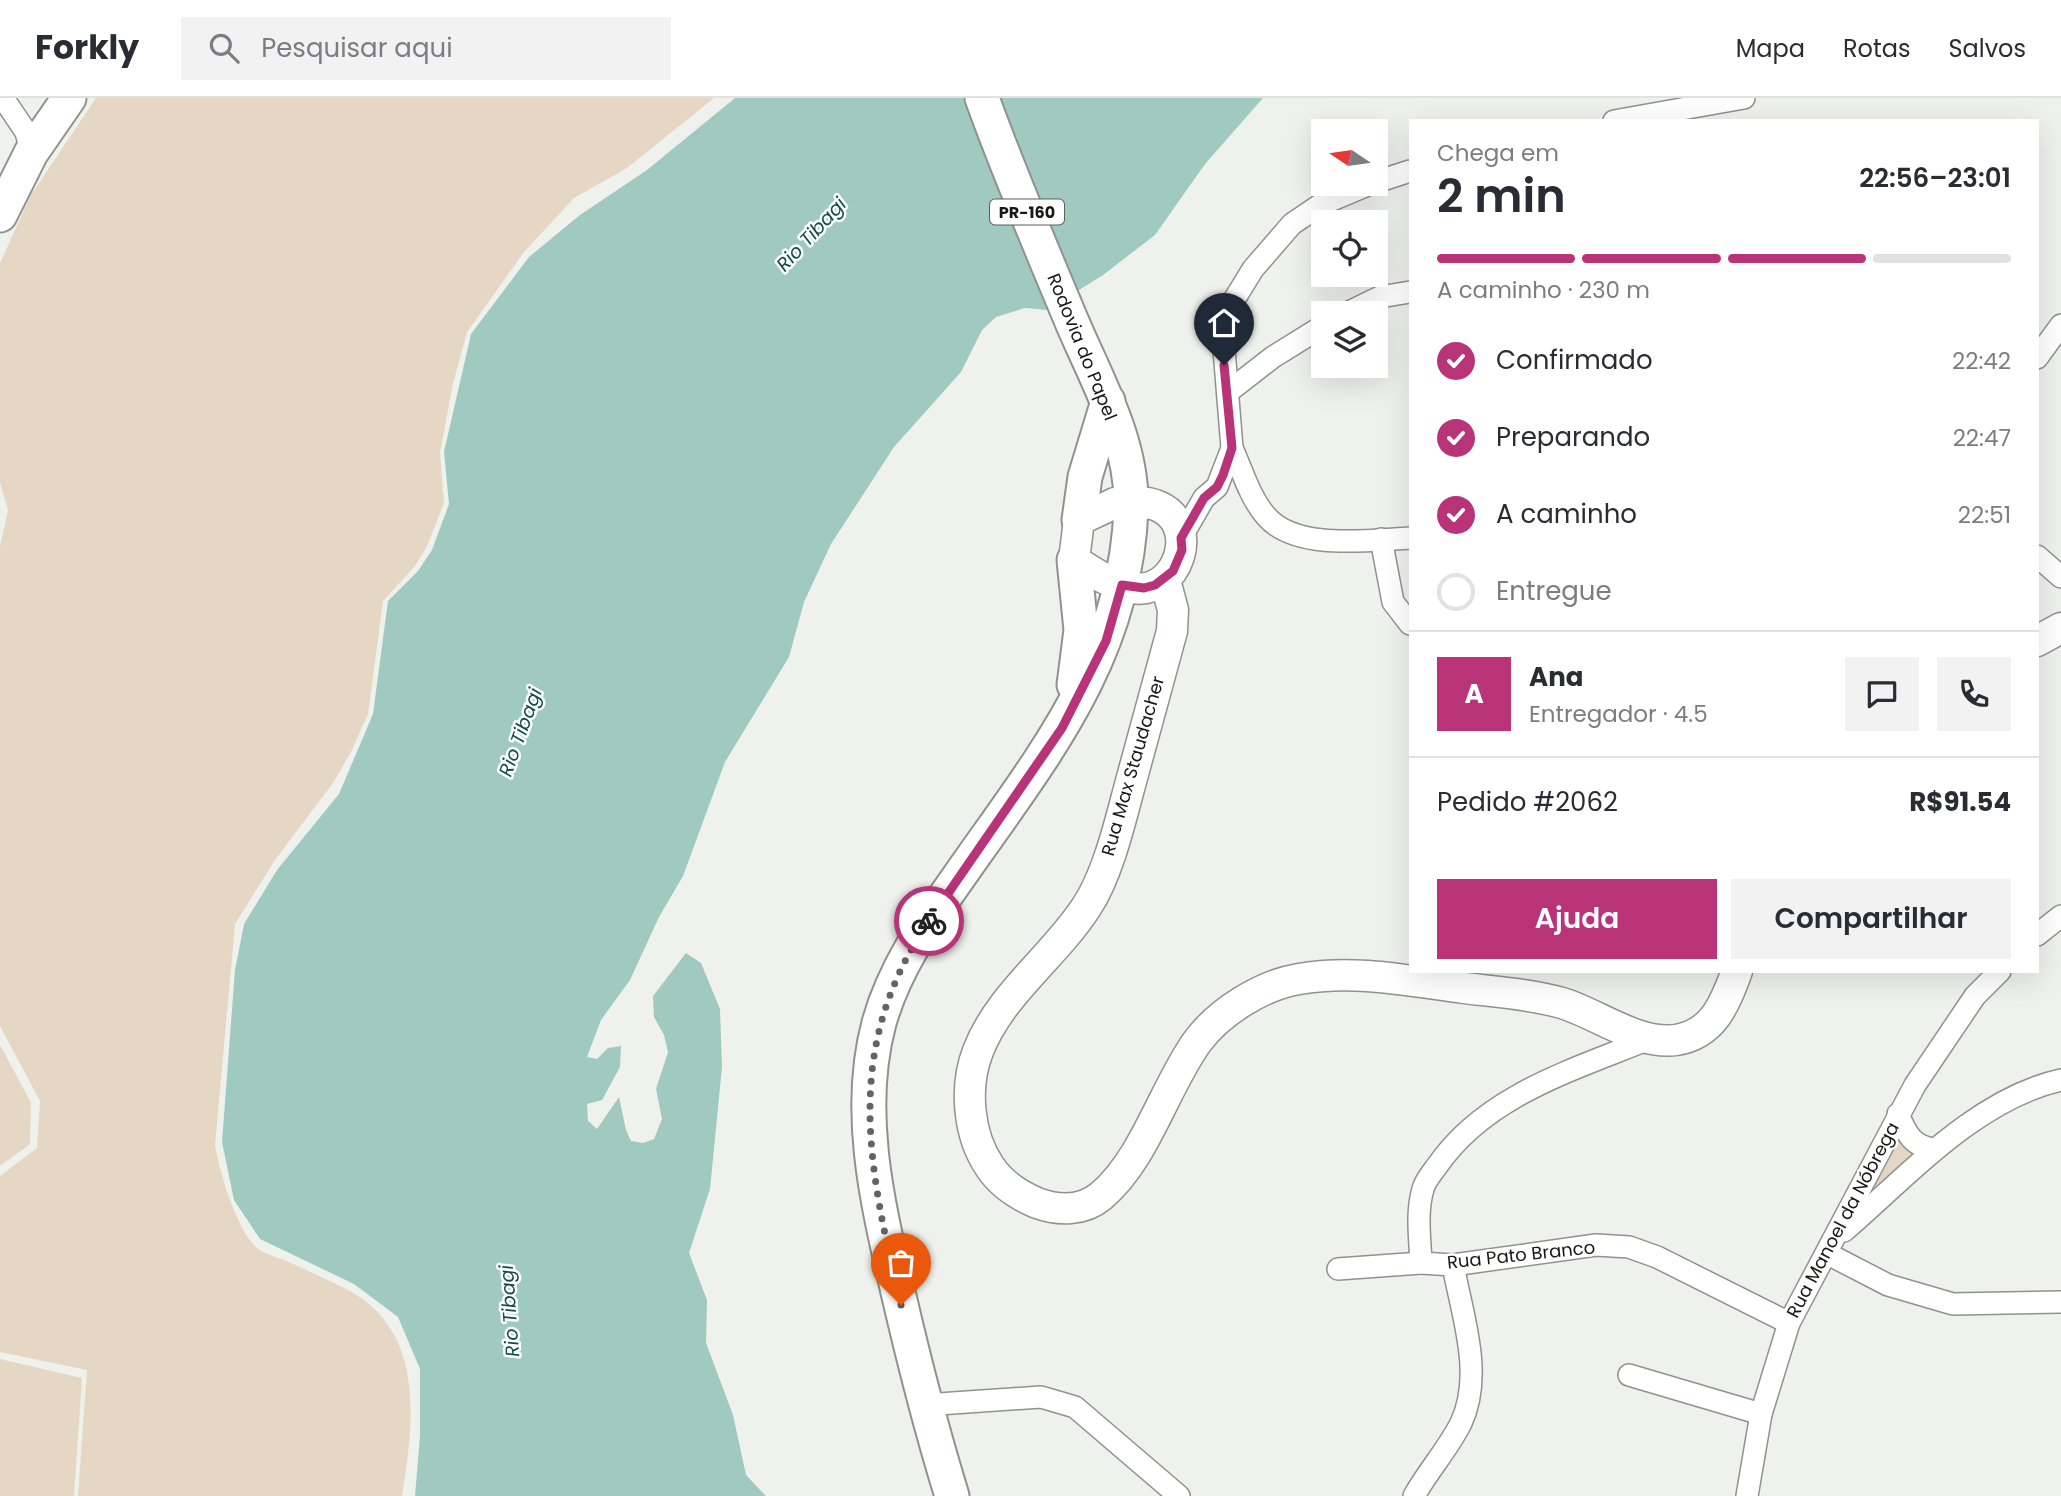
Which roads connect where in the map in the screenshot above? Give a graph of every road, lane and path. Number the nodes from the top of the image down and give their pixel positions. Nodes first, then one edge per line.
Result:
1 (3, 98) edge
2 (69, 98) edge
3 (982, 98) edge
4 (1744, 98) edge
5 (1674, 115) edge
6 (1634, 119) edge
7 (31, 153) junction
8 (1409, 171) edge
9 (1388, 178) edge
10 (1341, 196) edge
11 (3, 205) edge
12 (1409, 292) edge
13 (1372, 301) edge
14 (2061, 325) edge
15 (1311, 333) edge
16 (2039, 355) edge
17 (1228, 392) junction
18 (1108, 401) junction
19 (1232, 448) junction
20 (1204, 498) junction
21 (1131, 503) junction
22 (1167, 511) junction
23 (1079, 520) junction
24 (1181, 538) junction
25 (1409, 538) edge
26 (1381, 540) junction
27 (2039, 558) edge
28 (1074, 560) junction
29 (2061, 577) edge
30 (1165, 579) junction
31 (1122, 585) junction
32 (1409, 623) edge
33 (2061, 628) edge
34 (2039, 640) edge
35 (1062, 728) junction
36 (2061, 916) edge
37 (2039, 933) edge
38 (1736, 973) edge
39 (1998, 973) edge
40 (1649, 1039) junction
41 (2061, 1080) edge
42 (1898, 1114) junction
43 (1936, 1149) junction
44 (1832, 1245) junction
45 (1421, 1263) junction
46 (1453, 1265) junction
47 (1338, 1269) dead end
48 (2061, 1302) edge
49 (1789, 1323) junction
50 (1629, 1375) dead end
51 (924, 1405) junction
52 (1761, 1414) junction
53 (952, 1496) edge
54 (1179, 1496) edge
55 (1414, 1496) edge
56 (1747, 1496) edge

1 - 7 street
2 - 7 main road
3 - 18 main road, Rodovia do Papel / PR-160
4 - 5 street
5 - 6 street
7 - 11 main road
8 - 9 street
10 - 17 street
12 - 13 street
14 - 16 street
15 - 17 street
17 - 19 street
18 - 21 main road, Rodovia do Papel / PR-160
18 - 23 main road
19 - 20 street
19 - 26 street
20 - 22 street
20 - 24 street
21 - 22 main road
21 - 23 main road
21 - 31 main road, Rodovia do Papel / PR-160
22 - 24 main road
23 - 28 main road
24 - 30 main road
25 - 26 street
26 - 32 street
27 - 29 street
28 - 31 main road
28 - 35 main road
30 - 31 main road
30 - 40 main road, Rua Max Staudacher
31 - 35 main road, Rodovia do Papel / PR-160
33 - 34 main road
35 - 51 main road, Rodovia do Papel / PR-160
36 - 37 street
38 - 40 main road, Rua Max Staudacher
39 - 42 street, Rua Manoel da Nóbrega
40 - 45 street, Rua Pato Branco
41 - 43 street
42 - 43 street
42 - 44 street, Rua Manoel da Nóbrega
43 - 44 street
44 - 48 street
44 - 49 street, Rua Manoel da Nóbrega
45 - 46 street, Rua Pato Branco
45 - 47 street
46 - 49 street, Rua Pato Branco
46 - 55 street
49 - 52 street, Rua Manoel da Nóbrega
50 - 52 street
51 - 53 main road, Rodovia do Papel / PR-160
51 - 54 street
52 - 56 street, Rua Manoel da Nóbrega

